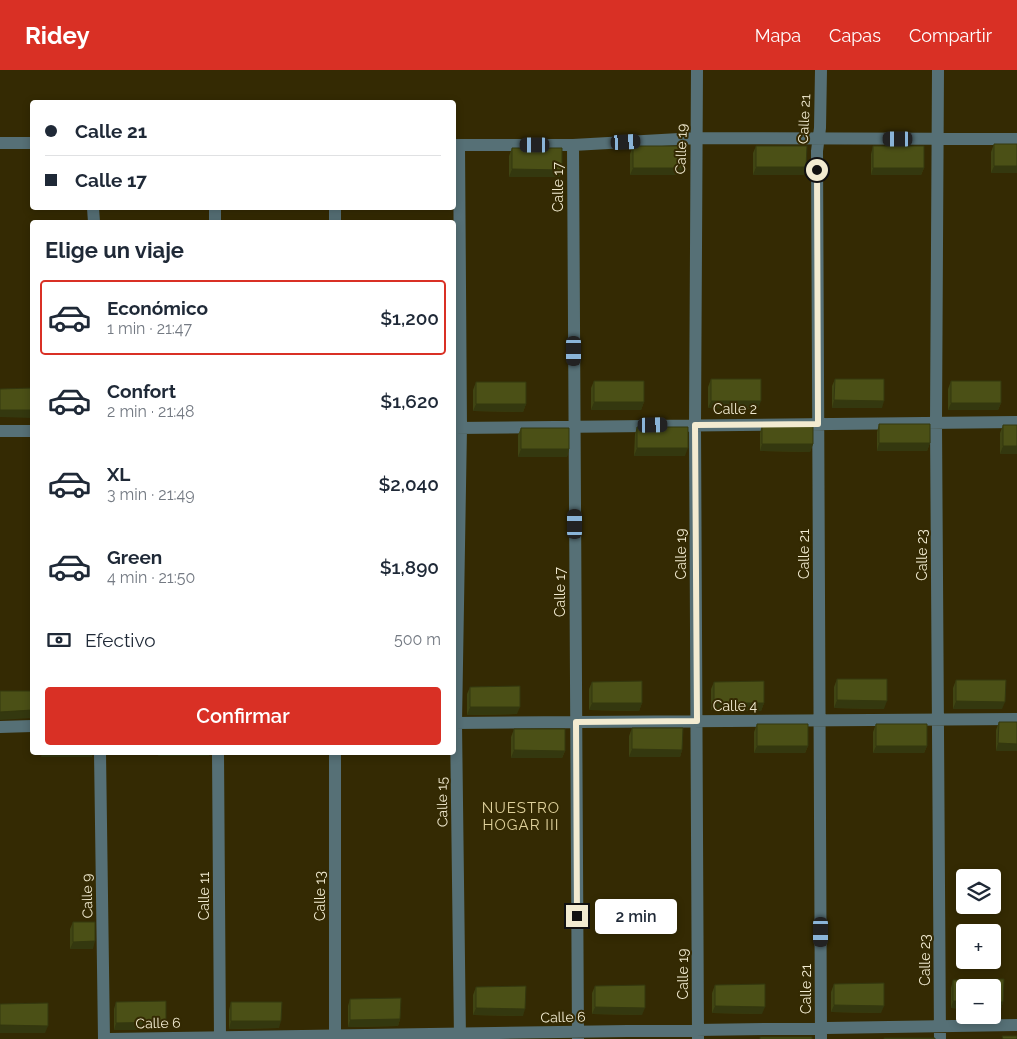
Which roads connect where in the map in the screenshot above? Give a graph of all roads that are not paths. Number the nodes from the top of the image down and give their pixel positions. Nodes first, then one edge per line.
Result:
1 (697, 70) edge
2 (820, 70) edge
3 (938, 70) edge
4 (697, 138) junction
5 (818, 139) junction
6 (938, 139) junction
7 (1017, 139) edge
8 (30, 143) edge
9 (0, 144) edge
10 (456, 145) edge
11 (573, 145) junction
12 (1017, 422) edge
13 (936, 423) junction
14 (818, 424) junction
15 (695, 425) junction
16 (574, 426) junction
17 (458, 428) edge
18 (0, 431) edge
19 (30, 431) edge
20 (456, 625) edge
21 (938, 719) junction
22 (1017, 719) edge
23 (820, 720) junction
24 (697, 721) junction
25 (576, 722) junction
26 (456, 723) edge
27 (30, 726) edge
28 (0, 727) edge
29 (100, 755) edge
30 (218, 755) edge
31 (335, 755) edge
32 (456, 755) edge
33 (1017, 1025) edge
34 (940, 1032) edge
35 (698, 1034) edge
36 (821, 1034) edge
37 (578, 1035) edge
38 (460, 1036) edge
39 (335, 1037) edge
40 (220, 1038) edge
41 (104, 1039) edge
42 (109, 1039) edge

1 - 4 street, Calle 19
2 - 5 street, Calle 21
3 - 6 street, Calle 23
4 - 5 street
4 - 11 street
4 - 15 street, Calle 19
5 - 6 street
5 - 14 street, Calle 21
6 - 7 street
6 - 13 street, Calle 23
8 - 9 street
10 - 11 street
10 - 17 street, Calle 15
11 - 16 street, Calle 17
12 - 13 street, Calle 2
13 - 14 street, Calle 2
13 - 21 street, Calle 23
14 - 15 street, Calle 2
14 - 23 street, Calle 21
15 - 16 street, Calle 2
15 - 24 street, Calle 19
16 - 17 street, Calle 2
16 - 25 street, Calle 17
17 - 20 street, Calle 15
18 - 19 street
21 - 22 street, Calle 4
21 - 23 street, Calle 4
21 - 34 street, Calle 23
23 - 24 street, Calle 4
23 - 36 street, Calle 21
24 - 25 street, Calle 4
24 - 35 street, Calle 19
25 - 26 street, Calle 4
25 - 37 street, Calle 17
27 - 28 street
29 - 41 street, Calle 9
30 - 40 street, Calle 11
31 - 39 street, Calle 13
32 - 38 street, Calle 15
33 - 34 street, Calle 6
34 - 36 street, Calle 6
35 - 36 street, Calle 6
35 - 37 street, Calle 6
37 - 38 street, Calle 6
38 - 39 street, Calle 6
39 - 40 street, Calle 6
40 - 42 street, Calle 6

